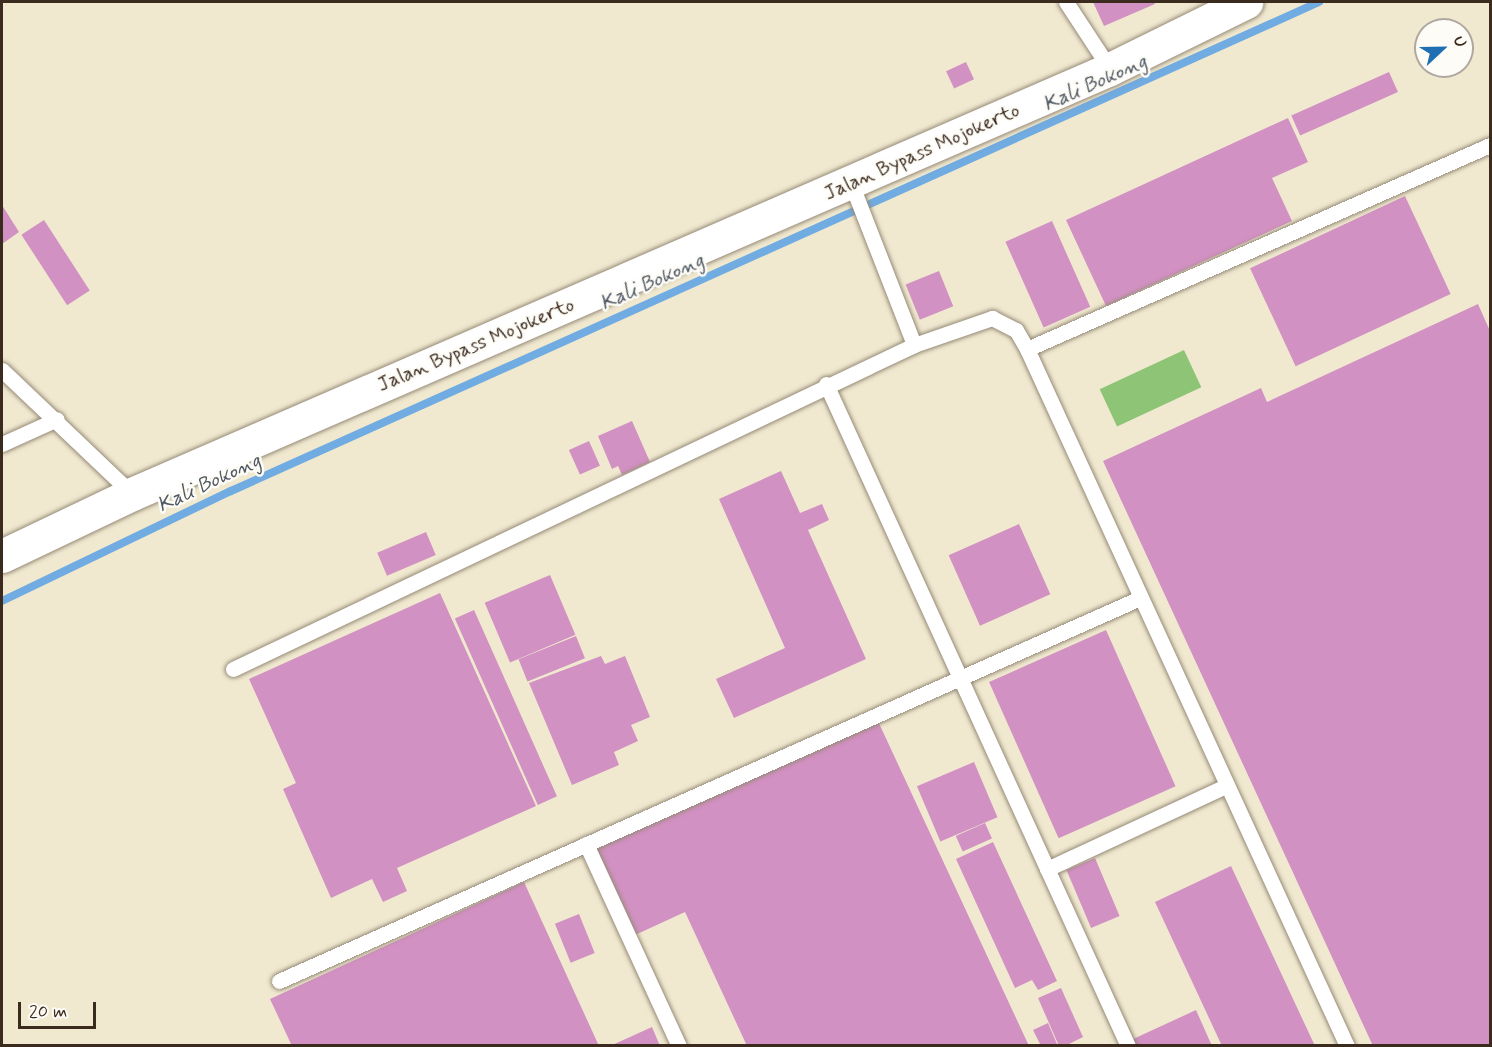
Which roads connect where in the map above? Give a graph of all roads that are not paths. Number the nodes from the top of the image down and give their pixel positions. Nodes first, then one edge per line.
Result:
1 (1066, 2) edge
2 (1246, 2) edge
3 (1110, 69) junction
4 (1491, 145) edge
5 (854, 192) junction
6 (914, 345) junction
7 (1028, 349) junction
8 (2, 370) edge
9 (826, 384) junction
10 (57, 419) junction
11 (2, 444) edge
12 (132, 494) junction
13 (2, 556) edge
14 (1140, 598) junction
15 (234, 669) dead end
16 (960, 678) junction
17 (1226, 786) junction
18 (586, 844) junction
19 (1047, 869) junction
20 (279, 981) dead end
21 (679, 1046) edge
22 (1128, 1046) edge
23 (1347, 1046) edge

1 - 3 lane
2 - 3 highway, Jalan Bypass Mojokerto
3 - 5 highway, Jalan Bypass Mojokerto
4 - 7 lane
5 - 6 lane
5 - 12 highway, Jalan Bypass Mojokerto
6 - 7 lane
6 - 9 lane
7 - 14 lane
8 - 10 lane
9 - 15 lane
9 - 16 lane
10 - 11 lane
10 - 12 lane
12 - 13 highway, Jalan Bypass Mojokerto
14 - 16 lane
14 - 17 lane
16 - 18 lane
16 - 19 lane
17 - 19 lane
17 - 23 lane
18 - 20 lane
18 - 21 lane
19 - 22 lane

